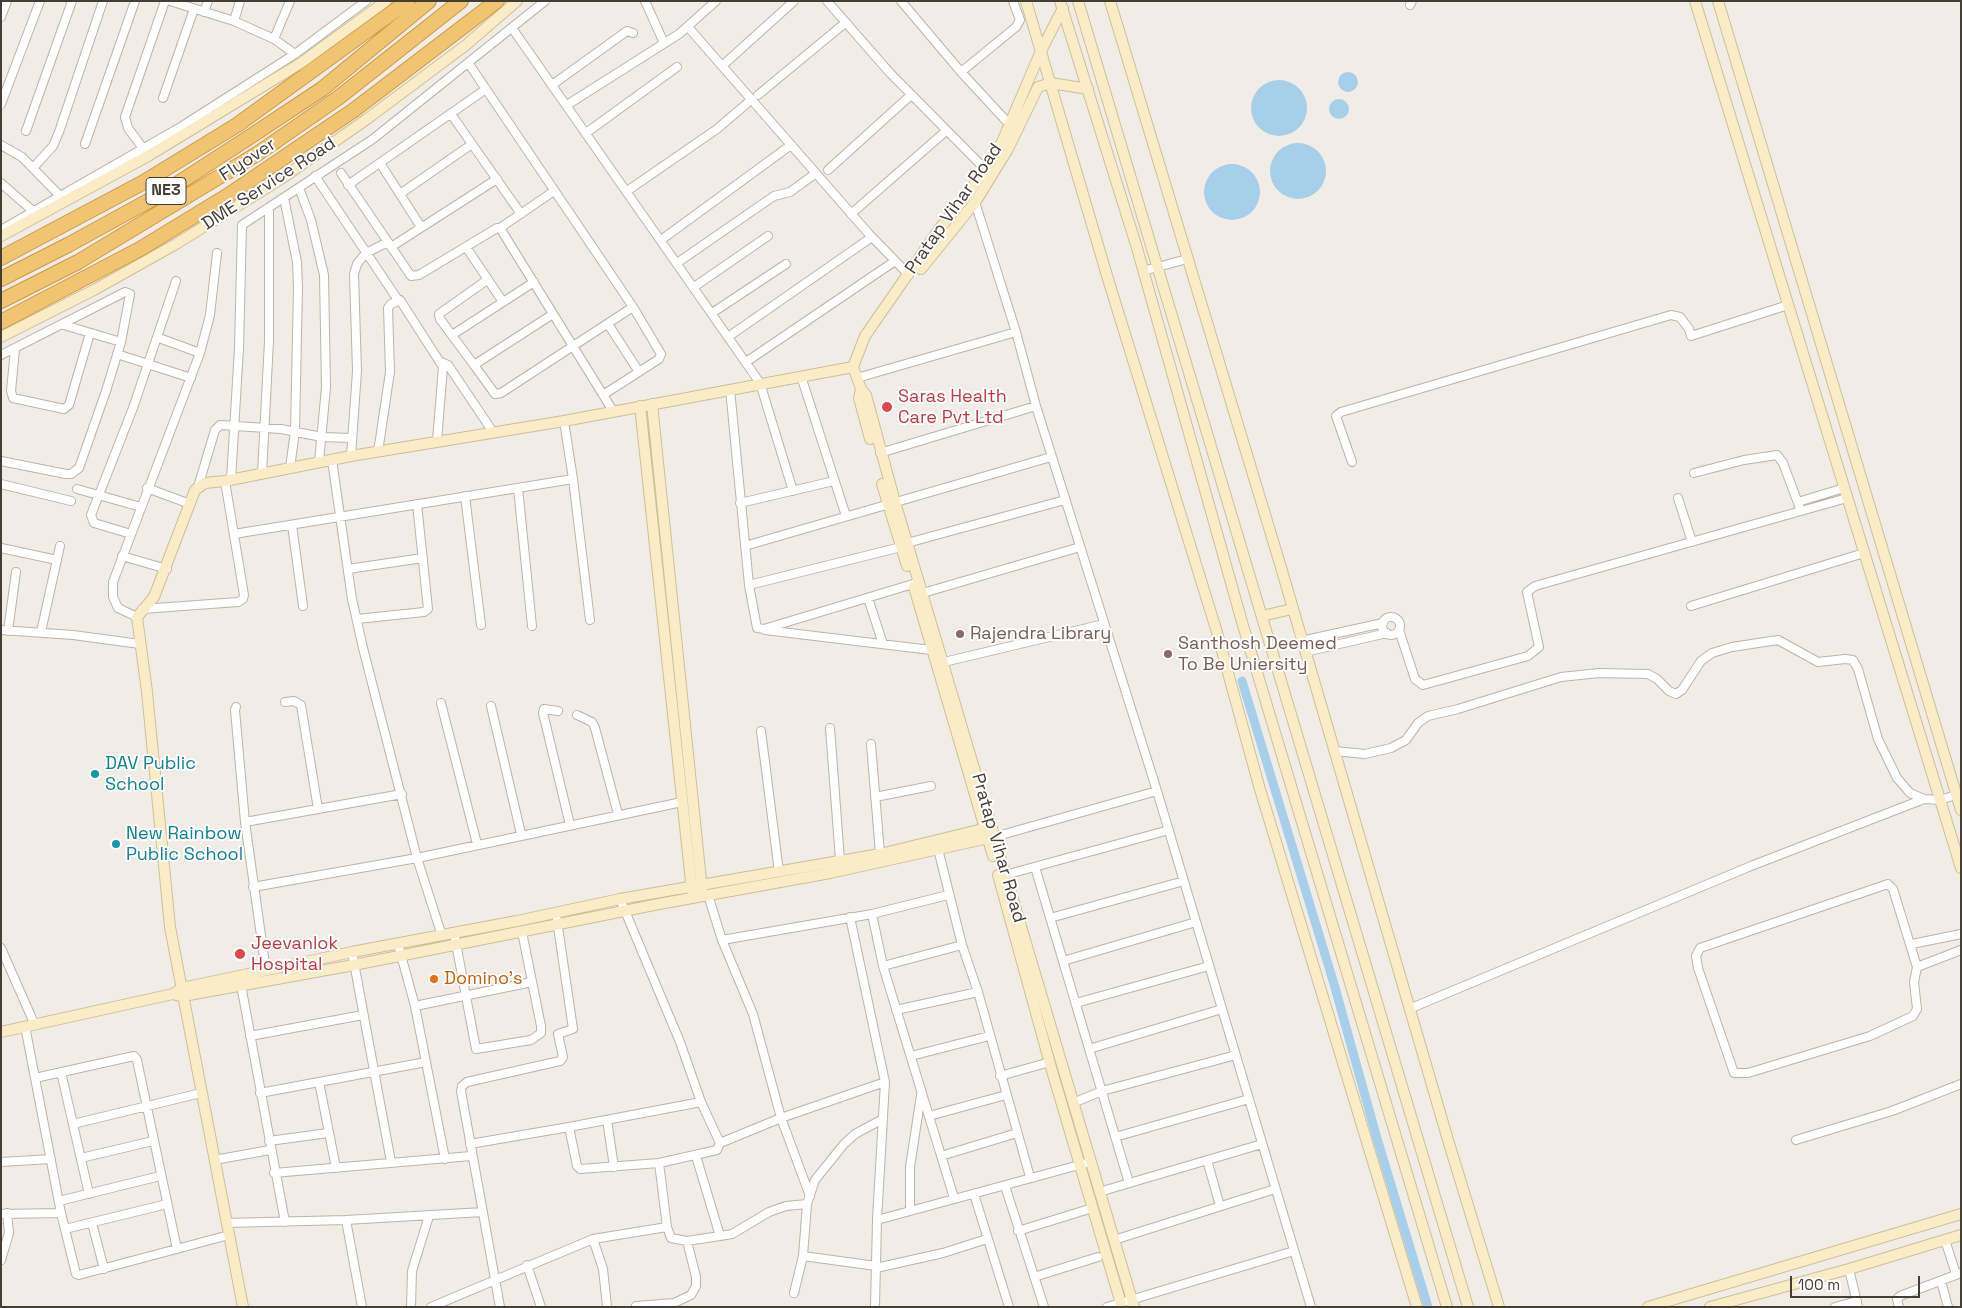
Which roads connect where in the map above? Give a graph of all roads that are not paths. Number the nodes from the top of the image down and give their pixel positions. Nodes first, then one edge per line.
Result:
1 (7, 1) edge
2 (40, 1) edge
3 (72, 1) edge
4 (103, 1) edge
5 (135, 1) edge
6 (165, 1) edge
7 (208, 1) edge
8 (240, 1) edge
9 (290, 1) edge
10 (366, 1) edge
11 (386, 1) edge
12 (408, 1) edge
13 (429, 1) edge
14 (461, 1) edge
15 (497, 1) edge
16 (517, 1) edge
17 (545, 1) edge
18 (644, 1) edge
19 (716, 1) edge
20 (794, 1) edge
21 (827, 1) edge
22 (902, 1) edge
23 (1013, 1) edge
24 (1026, 1) edge
25 (1078, 1) edge
26 (1110, 1) edge
27 (1695, 1) edge
28 (1718, 1) edge
29 (175, 2) edge
30 (1061, 5) edge
31 (194, 9) junction
32 (204, 12) junction
33 (1, 17) edge
34 (234, 21) junction
35 (845, 23) junction
36 (688, 27) junction
37 (512, 28) junction
38 (633, 33) dead end
39 (274, 39) junction
40 (664, 43) junction
41 (1041, 52) junction
42 (295, 54) junction
43 (469, 64) junction
44 (722, 66) junction
45 (677, 67) dead end
46 (961, 72) junction
47 (1051, 82) junction
48 (552, 85) junction
49 (486, 89) junction
50 (1088, 90) junction
51 (758, 94) dead end
52 (911, 95) junction
53 (163, 98) dead end
54 (751, 100) junction
55 (1, 104) edge
56 (567, 105) junction
57 (451, 114) junction
58 (1010, 125) junction
59 (26, 131) dead end
60 (946, 131) junction
61 (586, 134) junction
62 (85, 144) dead end
63 (472, 144) junction
64 (1, 145) edge
65 (791, 146) junction
66 (146, 153) junction
67 (380, 163) junction
68 (33, 168) junction
69 (985, 169) junction
70 (828, 170) dead end
71 (341, 173) dead end
72 (816, 173) junction
73 (315, 176) junction
74 (497, 180) junction
75 (1, 182) edge
76 (348, 185) junction
77 (300, 188) junction
78 (554, 191) junction
79 (627, 191) junction
80 (400, 194) junction
81 (972, 197) junction
82 (284, 198) junction
83 (63, 199) junction
84 (269, 208) junction
85 (34, 212) junction
86 (521, 214) junction
87 (852, 214) junction
88 (421, 227) junction
89 (500, 228) junction
90 (2, 231) edge
91 (768, 236) dead end
92 (872, 237) junction
93 (661, 240) junction
94 (390, 245) junction
95 (466, 247) junction
96 (217, 253) dead end
97 (366, 253) junction
98 (1, 258) edge
99 (1187, 259) junction
100 (895, 261) junction
101 (677, 263) junction
102 (786, 264) dead end
103 (1158, 268) junction
104 (1143, 271) junction
105 (909, 275) junction
106 (1, 278) edge
107 (488, 280) junction
108 (176, 281) dead end
109 (534, 282) junction
110 (694, 287) junction
111 (398, 300) junction
112 (1, 301) edge
113 (502, 302) junction
114 (1788, 305) junction
115 (633, 307) junction
116 (712, 313) junction
117 (553, 314) junction
118 (1, 322) edge
119 (608, 324) junction
120 (64, 325) junction
121 (1016, 332) junction
122 (90, 333) junction
123 (452, 335) junction
124 (1, 337) edge
125 (728, 337) junction
126 (158, 338) junction
127 (121, 342) junction
128 (573, 346) junction
129 (15, 349) junction
130 (860, 349) junction
131 (200, 353) junction
132 (118, 354) junction
133 (1, 355) edge
134 (441, 362) junction
135 (746, 362) junction
136 (149, 363) junction
137 (474, 365) junction
138 (852, 367) junction
139 (639, 372) junction
140 (801, 376) junction
141 (192, 378) junction
142 (857, 378) junction
143 (760, 383) junction
144 (861, 389) junction
145 (730, 390) junction
146 (603, 395) junction
147 (652, 404) junction
148 (640, 406) junction
149 (1036, 406) junction
150 (613, 411) junction
151 (564, 421) junction
152 (234, 425) junction
153 (264, 427) junction
154 (294, 431) junction
155 (494, 432) junction
156 (322, 437) junction
157 (352, 438) junction
158 (437, 441) junction
159 (378, 452) junction
160 (880, 453) junction
161 (351, 456) junction
162 (1052, 457) junction
163 (332, 460) junction
164 (1, 461) edge
165 (320, 462) junction
166 (1352, 462) dead end
167 (290, 468) junction
168 (1694, 473) dead end
169 (262, 474) junction
170 (573, 479) junction
171 (228, 480) junction
172 (834, 480) junction
173 (1, 484) edge
174 (198, 487) junction
175 (147, 488) junction
176 (518, 488) junction
177 (77, 489) dead end
178 (793, 491) junction
179 (1846, 493) junction
180 (99, 494) junction
181 (465, 496) junction
182 (1678, 498) dead end
183 (1065, 500) junction
184 (70, 501) dead end
185 (1798, 502) junction
186 (740, 503) junction
187 (891, 503) junction
188 (190, 504) junction
189 (417, 504) junction
190 (141, 507) junction
191 (1801, 511) junction
192 (341, 516) junction
193 (846, 516) junction
194 (292, 524) junction
195 (131, 534) junction
196 (234, 534) junction
197 (1692, 542) junction
198 (904, 545) junction
199 (60, 546) dead end
200 (745, 546) junction
201 (1080, 547) junction
202 (1, 548) edge
203 (1864, 553) junction
204 (122, 556) junction
205 (423, 558) junction
206 (57, 560) junction
207 (166, 569) junction
208 (348, 569) junction
209 (16, 572) dead end
210 (913, 584) junction
211 (749, 585) junction
212 (923, 593) junction
213 (868, 598) junction
214 (303, 606) dead end
215 (1691, 606) dead end
216 (1292, 609) junction
217 (139, 613) junction
218 (1262, 616) junction
219 (357, 620) junction
220 (590, 620) dead end
221 (1383, 623) junction
222 (1104, 624) junction
223 (481, 625) dead end
224 (532, 626) dead end
225 (4, 630) edge
226 (761, 630) junction
227 (1399, 630) junction
228 (41, 632) junction
229 (1387, 633) junction
230 (1302, 641) junction
231 (140, 644) junction
232 (883, 644) junction
233 (931, 650) junction
234 (1305, 652) junction
235 (944, 662) junction
236 (285, 702) dead end
237 (441, 703) dead end
238 (491, 706) dead end
239 (236, 707) dead end
240 (677, 707) junction
241 (558, 711) dead end
242 (577, 715) dead end
243 (830, 728) dead end
244 (761, 731) dead end
245 (961, 734) junction
246 (871, 744) dead end
247 (1334, 751) junction
248 (931, 786) dead end
249 (1157, 791) junction
250 (402, 794) junction
251 (1956, 795) junction
252 (875, 797) junction
253 (1924, 799) junction
254 (1940, 800) junction
255 (682, 802) junction
256 (318, 809) junction
257 (1961, 810) edge
258 (618, 814) junction
259 (245, 822) junction
260 (570, 825) junction
261 (1169, 830) junction
262 (989, 833) junction
263 (521, 834) junction
264 (477, 844) junction
265 (938, 849) junction
266 (880, 854) junction
267 (418, 858) junction
268 (840, 860) junction
269 (1035, 867) junction
270 (1961, 868) edge
271 (779, 872) junction
272 (1005, 875) junction
273 (1184, 881) junction
274 (696, 885) junction
275 (253, 887) junction
276 (948, 895) junction
277 (701, 896) junction
278 (620, 899) junction
279 (626, 911) junction
280 (556, 913) junction
281 (872, 914) junction
282 (850, 917) junction
283 (1050, 918) junction
284 (1196, 922) junction
285 (558, 926) junction
286 (522, 932) junction
287 (454, 933) junction
288 (1961, 934) edge
289 (442, 936) junction
290 (722, 940) junction
291 (398, 944) junction
292 (1912, 944) junction
293 (962, 945) junction
294 (456, 946) junction
295 (1, 948) edge
296 (1961, 950) edge
297 (352, 952) junction
298 (402, 956) junction
299 (1063, 961) junction
300 (354, 965) junction
301 (883, 966) junction
302 (1209, 966) junction
303 (1917, 966) junction
304 (10, 967) junction
305 (1, 970) edge
306 (266, 971) junction
307 (532, 982) junction
308 (241, 985) junction
309 (978, 992) junction
310 (179, 993) junction
311 (466, 996) junction
312 (1076, 1003) junction
313 (415, 1006) junction
314 (1222, 1009) junction
315 (1409, 1009) junction
316 (896, 1010) junction
317 (363, 1015) junction
318 (30, 1025) junction
319 (1, 1032) edge
320 (250, 1036) junction
321 (990, 1036) junction
322 (1089, 1049) junction
323 (1236, 1055) junction
324 (911, 1056) junction
325 (426, 1062) junction
326 (1050, 1062) junction
327 (61, 1072) junction
328 (374, 1072) junction
329 (1000, 1076) junction
330 (35, 1078) junction
331 (319, 1082) junction
332 (885, 1082) junction
333 (1961, 1084) edge
334 (1102, 1092) junction
335 (201, 1093) junction
336 (260, 1093) junction
337 (922, 1093) junction
338 (1006, 1095) junction
339 (1249, 1099) junction
340 (702, 1102) junction
341 (1073, 1103) junction
342 (145, 1106) junction
343 (929, 1116) junction
344 (781, 1118) junction
345 (883, 1119) junction
346 (607, 1120) junction
347 (73, 1124) junction
348 (569, 1127) junction
349 (328, 1133) junction
350 (1017, 1133) junction
351 (1115, 1137) junction
352 (1796, 1140) dead end
353 (153, 1141) junction
354 (720, 1143) junction
355 (470, 1144) junction
356 (1262, 1144) junction
357 (269, 1145) junction
358 (471, 1156) junction
359 (696, 1156) junction
360 (942, 1156) junction
361 (81, 1158) junction
362 (51, 1159) junction
363 (445, 1159) junction
364 (214, 1160) junction
365 (1207, 1160) junction
366 (1, 1162) edge
367 (391, 1162) junction
368 (659, 1163) junction
369 (1086, 1163) junction
370 (614, 1167) junction
371 (336, 1168) junction
372 (274, 1173) junction
373 (160, 1176) junction
374 (1030, 1177) junction
375 (1129, 1183) junction
376 (1005, 1186) junction
377 (1276, 1189) junction
378 (1099, 1192) junction
379 (89, 1194) junction
380 (974, 1194) junction
381 (954, 1198) junction
382 (809, 1200) junction
383 (59, 1202) junction
384 (167, 1204) junction
385 (1220, 1206) junction
386 (910, 1210) junction
387 (1086, 1210) dead end
388 (483, 1212) junction
389 (61, 1213) junction
390 (4, 1214) edge
391 (1961, 1214) edge
392 (429, 1216) junction
393 (346, 1220) junction
394 (877, 1220) junction
395 (285, 1222) junction
396 (92, 1223) junction
397 (226, 1223) junction
398 (667, 1227) junction
399 (65, 1229) junction
400 (1018, 1231) junction
401 (229, 1235) junction
402 (1961, 1235) edge
403 (720, 1236) junction
404 (593, 1239) junction
405 (987, 1239) junction
406 (1114, 1240) junction
407 (1945, 1240) junction
408 (687, 1241) junction
409 (177, 1249) junction
410 (1294, 1251) junction
411 (803, 1256) junction
412 (1098, 1257) dead end
413 (1, 1260) edge
414 (527, 1265) junction
415 (876, 1267) junction
416 (104, 1269) junction
417 (1849, 1270) junction
418 (1958, 1274) edge
419 (1034, 1277) junction
420 (496, 1278) junction
421 (1941, 1281) junction
422 (794, 1293) dead end
423 (1680, 1302) edge
424 (1133, 1303) edge
425 (1858, 1304) edge
426 (1122, 1305) edge
427 (636, 1306) edge
428 (243, 1307) edge
429 (362, 1307) edge
430 (411, 1307) edge
431 (431, 1307) edge
432 (500, 1307) edge
433 (541, 1307) edge
434 (607, 1307) edge
435 (875, 1307) edge
436 (1009, 1307) edge
437 (1044, 1307) edge
438 (1107, 1307) edge
439 (1311, 1307) edge
440 (1418, 1307) edge
441 (1448, 1307) edge
442 (1468, 1307) edge
443 (1499, 1307) edge
444 (1648, 1307) edge
445 (1710, 1307) edge
446 (1836, 1307) edge
447 (1899, 1307) edge
448 (1948, 1307) edge

1 - 33 street
2 - 55 street
3 - 59 street
4 - 68 street
5 - 62 street
6 - 66 street
7 - 32 street
8 - 34 street
9 - 39 street
10 - 42 street
11 - 66 street
12 - 98 highway, Flyover
13 - 106 highway, NE3
14 - 112 highway, NE3
15 - 118 highway, Flyover
16 - 124 street, DME Service Road
17 - 37 street
18 - 40 street
19 - 36 street
20 - 44 street
21 - 35 street
22 - 46 street
23 - 46 street
24 - 41 street
25 - 103 street
26 - 99 street
27 - 114 street
28 - 251 street
29 - 31 street
30 - 41 street, Pratap Vihar Road
30 - 50 street
31 - 32 street
31 - 53 street
32 - 34 street
34 - 39 street
35 - 51 street
35 - 52 street
36 - 40 street
36 - 44 street
37 - 43 street
37 - 48 street
38 - 48 street
39 - 42 street
40 - 56 street
41 - 47 street
41 - 58 street, Pratap Vihar Road
42 - 66 street
43 - 49 street
43 - 73 street
44 - 54 street
45 - 61 street
46 - 58 street
47 - 50 street
47 - 81 street, Pratap Vihar Road
47 - 440 street
48 - 56 street
49 - 57 street
49 - 78 street
50 - 104 street
52 - 60 street
52 - 70 street
54 - 65 street
54 - 79 street
56 - 61 street
57 - 63 street
57 - 67 street
58 - 69 street, Pratap Vihar Road
60 - 69 street
60 - 87 street
61 - 79 street
63 - 74 street
63 - 80 street
64 - 68 street
65 - 72 street
65 - 93 street
66 - 83 street
67 - 76 street
67 - 80 street
68 - 83 street
69 - 81 street, Pratap Vihar Road
71 - 76 street
72 - 87 street
72 - 101 street
73 - 77 street
73 - 97 street
74 - 86 street
74 - 88 street
75 - 85 street
76 - 94 street
77 - 82 street
77 - 156 street
78 - 86 street
78 - 115 street
79 - 93 street
80 - 88 street
81 - 105 street, Pratap Vihar Road
81 - 121 street
81 - 130 street, Pratap Vihar Road
82 - 84 street
82 - 154 street
83 - 85 street
83 - 90 street
84 - 152 street
84 - 153 street
85 - 90 street
86 - 89 street
87 - 92 street
88 - 94 street
89 - 95 street
89 - 109 street
91 - 110 street
92 - 100 street
92 - 125 street
93 - 101 street
94 - 95 street
94 - 97 street
95 - 107 street
96 - 131 street
97 - 111 street
97 - 157 street
99 - 103 street
99 - 216 street
100 - 105 street
100 - 135 street
101 - 110 street
102 - 116 street
103 - 104 street
103 - 218 street
104 - 441 street
105 - 130 street, Pratap Vihar Road
107 - 113 street
107 - 123 street
108 - 126 street
109 - 113 street
109 - 117 street
110 - 116 street
111 - 134 street
111 - 159 street
113 - 123 street
114 - 166 street
114 - 179 street
115 - 119 street
115 - 139 street
116 - 125 street
117 - 128 street
117 - 137 street
119 - 128 street
119 - 139 street
120 - 122 street
120 - 127 street
120 - 129 street
121 - 142 street
121 - 149 street
122 - 127 street
122 - 129 street
123 - 137 street
125 - 135 street
126 - 131 street
126 - 136 street
127 - 132 street
128 - 137 street
128 - 146 street
129 - 133 street
130 - 138 street, Pratap Vihar Road
131 - 141 street
132 - 136 street
132 - 164 street
134 - 155 street
134 - 158 street
135 - 143 street
136 - 141 street
136 - 180 street
138 - 140 street
138 - 142 street, Pratap Vihar Road
139 - 146 street
140 - 143 street
140 - 172 street
141 - 175 street
142 - 144 street, Pratap Vihar Road
143 - 145 street
143 - 178 street
144 - 160 street, Pratap Vihar Road
144 - 187 street, Pratap Vihar Road
145 - 147 street
145 - 186 street
146 - 150 street
147 - 148 street
147 - 240 street
148 - 150 street
148 - 240 street
149 - 160 street
149 - 162 street
150 - 151 street
151 - 155 street
151 - 170 street
152 - 153 street
152 - 171 street
152 - 174 street
153 - 154 street
153 - 169 street
154 - 156 street
154 - 167 street
155 - 158 street
156 - 157 street
156 - 165 street
157 - 161 street
158 - 159 street
159 - 161 street
160 - 187 street, Pratap Vihar Road
161 - 163 street
162 - 183 street
162 - 187 street
163 - 165 street
163 - 192 street
165 - 167 street
167 - 169 street
168 - 185 street
169 - 171 street
170 - 176 street
170 - 220 street
171 - 174 street
171 - 196 street
172 - 178 street
172 - 193 street
173 - 184 street
174 - 188 street
175 - 188 street
175 - 190 street
176 - 181 street
176 - 224 street
177 - 180 street
178 - 186 street
179 - 185 street
179 - 191 street
179 - 203 street
180 - 190 street
180 - 195 street
181 - 189 street
181 - 223 street
182 - 197 street
183 - 198 street
183 - 201 street
185 - 191 street
186 - 200 street
187 - 193 street
187 - 198 street, Pratap Vihar Road
188 - 207 street
189 - 192 street
189 - 205 street
190 - 195 street
191 - 197 street
192 - 194 street
192 - 208 street
193 - 200 street
194 - 196 street
194 - 214 street
195 - 204 street
196 - 217 street
197 - 227 street
198 - 210 street, Pratap Vihar Road
198 - 211 street
198 - 212 street, Pratap Vihar Road
199 - 206 street
200 - 211 street
201 - 212 street
201 - 222 street
202 - 206 street
203 - 215 street
203 - 254 street
204 - 207 street
204 - 217 street
205 - 208 street
205 - 219 street
206 - 228 street
207 - 217 street
208 - 219 street
209 - 225 street
210 - 213 street
210 - 233 street, Pratap Vihar Road
211 - 226 street
212 - 235 street, Pratap Vihar Road
213 - 226 street
213 - 232 street
216 - 218 street
216 - 230 street
217 - 231 street
218 - 442 street
219 - 250 street
221 - 227 street
221 - 229 street
221 - 230 street
222 - 235 street
222 - 249 street
225 - 228 street
226 - 232 street
227 - 229 street
228 - 231 street
229 - 234 street
230 - 234 street
231 - 310 street
232 - 233 street
233 - 245 street, Pratap Vihar Road
234 - 247 street
235 - 245 street, Pratap Vihar Road
236 - 256 street
237 - 264 street
238 - 263 street
239 - 259 street
240 - 255 street
240 - 274 street
241 - 260 street
242 - 258 street
243 - 268 street
244 - 271 street
245 - 262 street, Pratap Vihar Road
246 - 252 street
247 - 253 street
247 - 315 street
248 - 252 street
249 - 261 street
249 - 262 street
250 - 256 street
250 - 267 street
251 - 254 street
251 - 257 street
252 - 266 street
253 - 254 street
253 - 315 street
254 - 270 street
255 - 258 street
255 - 274 street
256 - 259 street
258 - 260 street
259 - 275 street
260 - 263 street
261 - 269 street
261 - 273 street
262 - 265 street
262 - 266 street
262 - 272 street, Pratap Vihar Road
262 - 326 street, Pratap Vihar Road
263 - 264 street
264 - 267 street
265 - 276 street
265 - 277 street
266 - 268 street
267 - 275 street
267 - 289 street
268 - 271 street
269 - 272 street
269 - 283 street
271 - 274 street
272 - 341 street, Pratap Vihar Road
273 - 283 street
273 - 284 street
274 - 277 street
274 - 278 street
275 - 306 street
276 - 281 street
276 - 293 street
277 - 279 street
277 - 290 street
278 - 279 street
278 - 280 street
279 - 285 street
279 - 340 street
280 - 285 street
280 - 287 street
281 - 282 street
281 - 301 street
282 - 290 street
282 - 332 street
283 - 299 street
284 - 299 street
284 - 302 street
285 - 286 street
285 - 355 street
286 - 294 street
286 - 307 street
287 - 289 street
287 - 294 street
288 - 292 street
289 - 291 street
290 - 344 street
291 - 297 street
291 - 298 street
292 - 303 street
292 - 303 street
293 - 301 street
293 - 309 street
294 - 298 street
294 - 311 street
295 - 304 street
296 - 303 street
297 - 300 street
297 - 306 street
298 - 300 street
298 - 313 street
299 - 312 street
300 - 308 street
300 - 317 street
301 - 316 street
302 - 312 street
302 - 314 street
304 - 305 street
304 - 318 street
306 - 310 street
307 - 311 street
307 - 311 street
308 - 310 street
308 - 320 street
309 - 316 street
309 - 321 street
310 - 318 street
310 - 335 street
311 - 313 street
312 - 322 street
313 - 325 street
314 - 322 street
314 - 323 street
315 - 443 street
316 - 324 street
317 - 320 street
317 - 328 street
318 - 319 street
318 - 330 street
320 - 336 street
321 - 324 street
321 - 329 street
322 - 334 street
323 - 334 street
323 - 339 street
324 - 337 street
325 - 328 street
325 - 363 street
326 - 329 street
326 - 369 street, Pratap Vihar Road
327 - 330 street
327 - 342 street
327 - 347 street
328 - 331 street
328 - 367 street
329 - 338 street
330 - 362 street
331 - 336 street
331 - 349 street
332 - 344 street
332 - 345 street
333 - 352 street
334 - 341 street
334 - 351 street
335 - 342 street
335 - 364 street
336 - 357 street
337 - 343 street
337 - 386 street
338 - 343 street
338 - 350 street
339 - 351 street
339 - 356 street
340 - 346 street
340 - 354 street
341 - 369 street, Pratap Vihar Road
342 - 347 street
342 - 353 street
343 - 360 street
344 - 354 street
344 - 382 street
345 - 382 street
345 - 394 street
346 - 348 street
346 - 370 street
347 - 361 street
348 - 355 street
348 - 370 street
349 - 357 street
349 - 371 street
350 - 360 street
350 - 374 street
351 - 375 street
353 - 361 street
353 - 373 street
354 - 359 street
355 - 358 street
356 - 365 street
356 - 377 street
357 - 364 street
357 - 372 street
358 - 363 street
358 - 388 street
359 - 368 street
359 - 403 street
360 - 381 street
361 - 379 street
362 - 366 street
362 - 383 street
363 - 367 street
364 - 397 street
365 - 375 street
365 - 385 street
367 - 371 street
368 - 370 street
368 - 398 street
369 - 374 street
369 - 378 street, Pratap Vihar Road
369 - 426 street, Pratap Vihar Road
371 - 372 street
372 - 395 street
373 - 379 street
373 - 384 street
374 - 376 street
375 - 378 street
376 - 380 street
376 - 400 street
377 - 385 street
377 - 410 street
378 - 406 street, Pratap Vihar Road
379 - 383 street
380 - 381 street
380 - 405 street
381 - 386 street
382 - 403 street
382 - 411 street
383 - 389 street
384 - 396 street
384 - 409 street
385 - 406 street
386 - 394 street
387 - 400 street
388 - 392 street
388 - 420 street
389 - 390 street
389 - 399 street
390 - 413 street
391 - 423 street
392 - 393 street
392 - 430 street
393 - 395 street
393 - 429 street
394 - 415 street
395 - 397 street
396 - 399 street
396 - 416 street
397 - 401 street
398 - 404 street
398 - 408 street
399 - 416 street
400 - 419 street
401 - 409 street
401 - 428 street
402 - 407 street
403 - 408 street
404 - 414 street
404 - 434 street
405 - 415 street
405 - 436 street
406 - 424 street, Pratap Vihar Road
407 - 417 street
407 - 418 street
408 - 427 street
409 - 416 street
410 - 424 street
410 - 439 street
411 - 415 street
411 - 422 street
412 - 419 street
414 - 420 street
414 - 433 street
415 - 435 street
417 - 425 street
417 - 445 street
418 - 421 street
419 - 437 street
420 - 431 street
420 - 432 street
421 - 447 street
421 - 448 street
423 - 444 street
424 - 426 street
425 - 446 street
426 - 438 street

